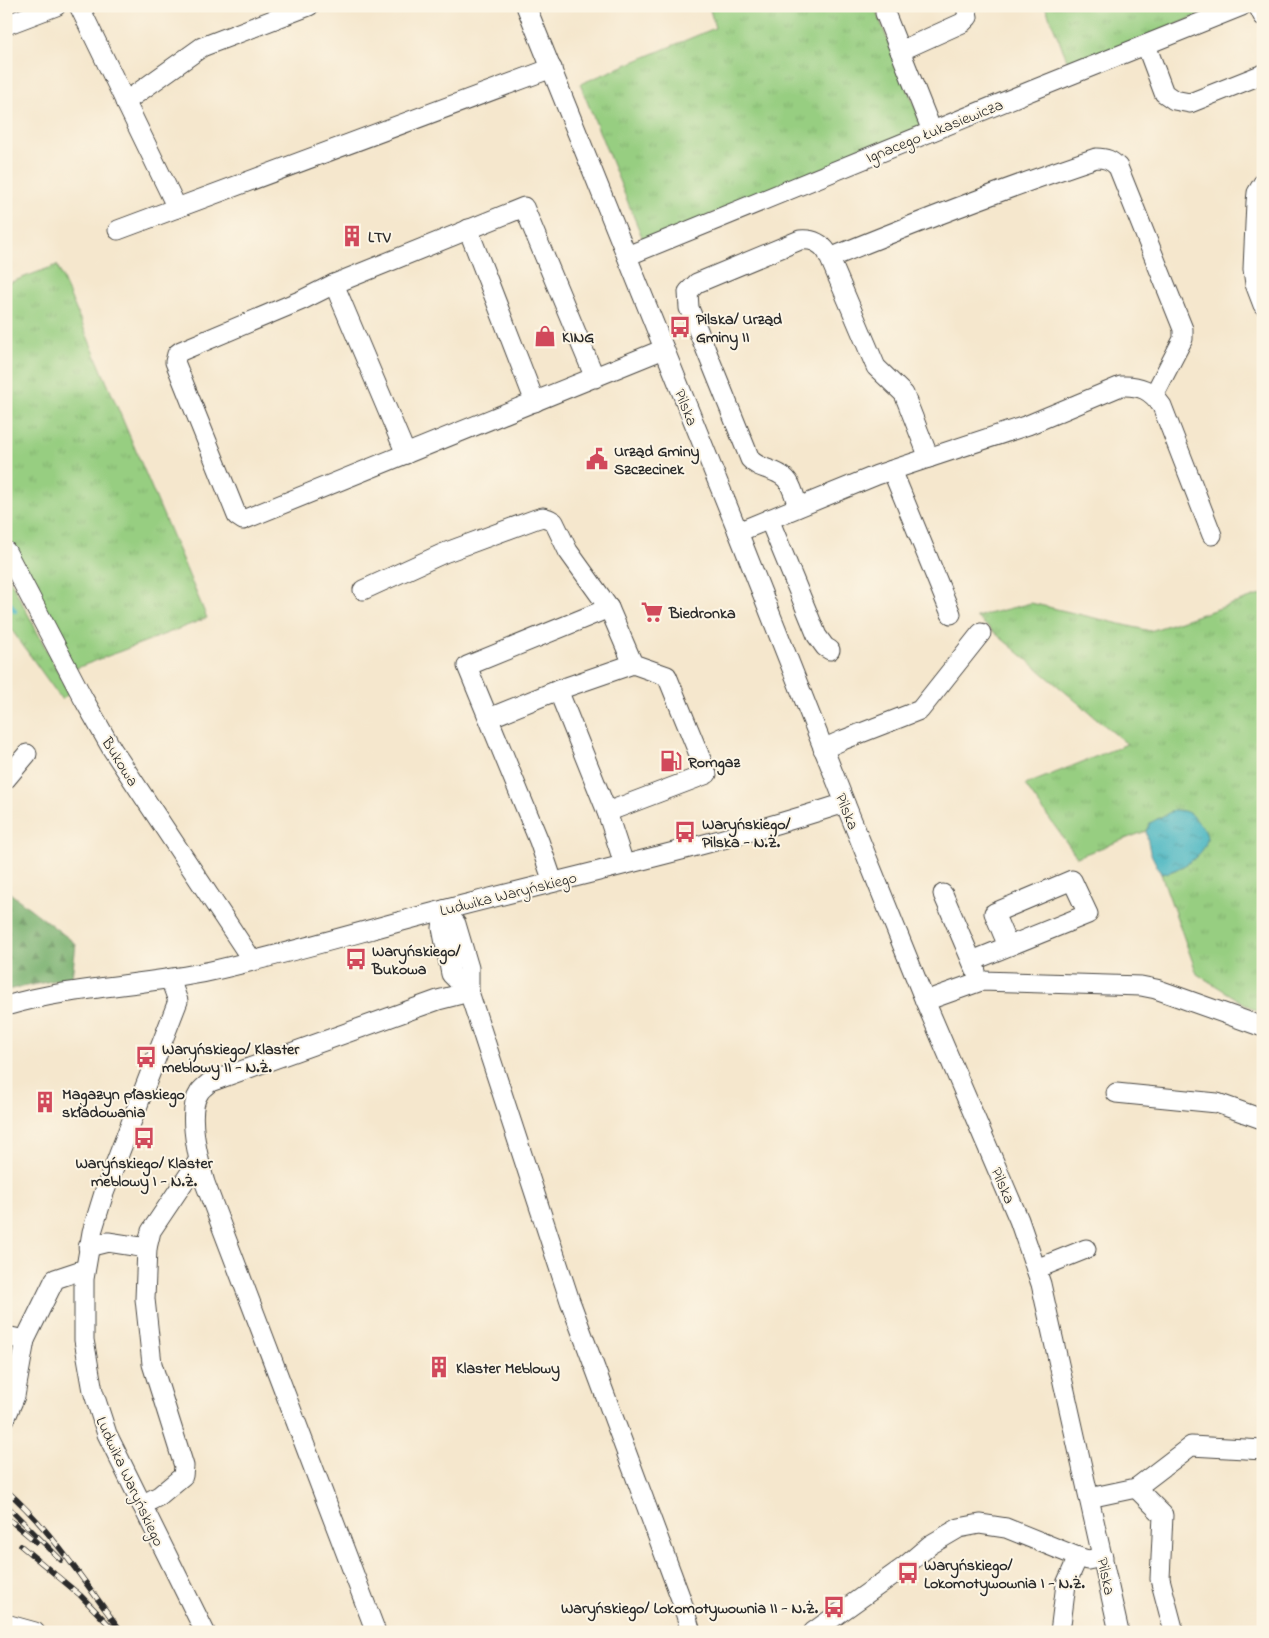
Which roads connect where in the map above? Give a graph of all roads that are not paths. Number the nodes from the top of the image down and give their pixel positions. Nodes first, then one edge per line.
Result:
1 (56, 6) edge
2 (79, 6) edge
3 (309, 6) edge
4 (526, 6) edge
5 (885, 6) edge
6 (966, 6) edge
7 (1242, 6) edge
8 (1258, 6) edge
9 (1263, 16) edge
10 (6, 25) edge
11 (1146, 45) junction
12 (900, 51) junction
13 (552, 68) junction
14 (1263, 74) edge
15 (125, 102) junction
16 (932, 131) junction
17 (1263, 183) edge
18 (177, 208) junction
19 (468, 229) junction
20 (118, 230) dead end
21 (627, 256) junction
22 (830, 258) junction
23 (334, 284) junction
24 (1263, 305) edge
25 (664, 349) junction
26 (594, 378) junction
27 (1154, 395) junction
28 (535, 402) junction
29 (406, 454) junction
30 (929, 458) junction
31 (892, 470) junction
32 (798, 508) junction
33 (769, 519) junction
34 (738, 532) junction
35 (1212, 535) dead end
36 (6, 551) edge
37 (363, 590) dead end
38 (609, 608) junction
39 (951, 614) dead end
40 (981, 633) dead end
41 (830, 650) dead end
42 (633, 664) junction
43 (558, 690) junction
44 (489, 718) junction
45 (824, 749) junction
46 (27, 754) dead end
47 (6, 779) edge
48 (845, 803) junction
49 (607, 812) junction
50 (624, 864) junction
51 (553, 882) junction
52 (944, 894) dead end
53 (444, 910) junction
54 (1008, 946) junction
55 (252, 960) junction
56 (972, 961) junction
57 (170, 979) junction
58 (980, 982) junction
59 (469, 992) junction
60 (925, 1001) junction
61 (6, 1006) edge
62 (1263, 1027) edge
63 (1116, 1093) dead end
64 (1262, 1116) edge
65 (198, 1160) junction
66 (88, 1247) junction
67 (147, 1248) junction
68 (1086, 1249) dead end
69 (85, 1268) junction
70 (1036, 1269) junction
71 (6, 1336) edge
72 (25, 1340) junction
73 (6, 1417) edge
74 (1263, 1450) edge
75 (1136, 1488) junction
76 (1089, 1498) junction
77 (142, 1505) junction
78 (1078, 1557) junction
79 (1103, 1557) junction
80 (6, 1624) edge
81 (35, 1632) edge
82 (205, 1632) edge
83 (376, 1632) edge
84 (691, 1632) edge
85 (813, 1632) edge
86 (1060, 1632) edge
87 (1119, 1632) edge
88 (1174, 1632) edge

1 - 10 street
2 - 15 street
3 - 15 street
4 - 13 street, Pilska
5 - 12 street
6 - 12 street
7 - 11 street, Ignacego Łukasiewicza
8 - 9 street
11 - 14 street
11 - 16 street, Ignacego Łukasiewicza
12 - 16 street
13 - 18 street
13 - 21 street, Pilska
15 - 18 street
16 - 21 street, Ignacego Łukasiewicza
17 - 24 street
18 - 20 street
19 - 23 street
19 - 26 street
19 - 28 street
21 - 25 street, Pilska
22 - 27 street
22 - 30 street
22 - 32 street
23 - 29 street
23 - 29 street
25 - 26 street
25 - 34 street, Pilska
26 - 28 street
27 - 30 street
27 - 35 street
28 - 29 street
30 - 31 street
31 - 32 street
31 - 39 street
32 - 33 street
33 - 34 street
33 - 41 street
34 - 45 street, Pilska
36 - 55 street, Bukowa
37 - 38 street
38 - 42 street
38 - 44 street
40 - 45 street
42 - 43 street
42 - 49 street
43 - 44 street
43 - 49 street
44 - 51 street
45 - 48 street, Pilska
46 - 47 street
48 - 50 street, Ludwika Waryńskiego
48 - 60 street, Pilska
49 - 50 street
50 - 51 street, Ludwika Waryńskiego
51 - 53 street, Ludwika Waryńskiego
52 - 56 street
53 - 55 street, Ludwika Waryńskiego
53 - 59 street
54 - 54 street
54 - 56 street
55 - 57 street, Ludwika Waryńskiego
56 - 58 street
57 - 61 street, Ludwika Waryńskiego
57 - 66 street, Ludwika Waryńskiego
58 - 60 street
58 - 62 street
59 - 65 street
59 - 84 street
60 - 70 street, Pilska
63 - 64 street
65 - 67 street
65 - 83 street
66 - 67 street
66 - 69 street, Ludwika Waryńskiego
67 - 77 street
68 - 70 street
69 - 72 street
69 - 77 street, Ludwika Waryńskiego
70 - 76 street, Pilska
71 - 72 street
72 - 73 street
74 - 75 street
75 - 76 street
75 - 88 street
76 - 79 street, Pilska
77 - 82 street, Ludwika Waryńskiego
78 - 79 street
78 - 85 street
78 - 86 street
79 - 87 street, Pilska
80 - 81 street

